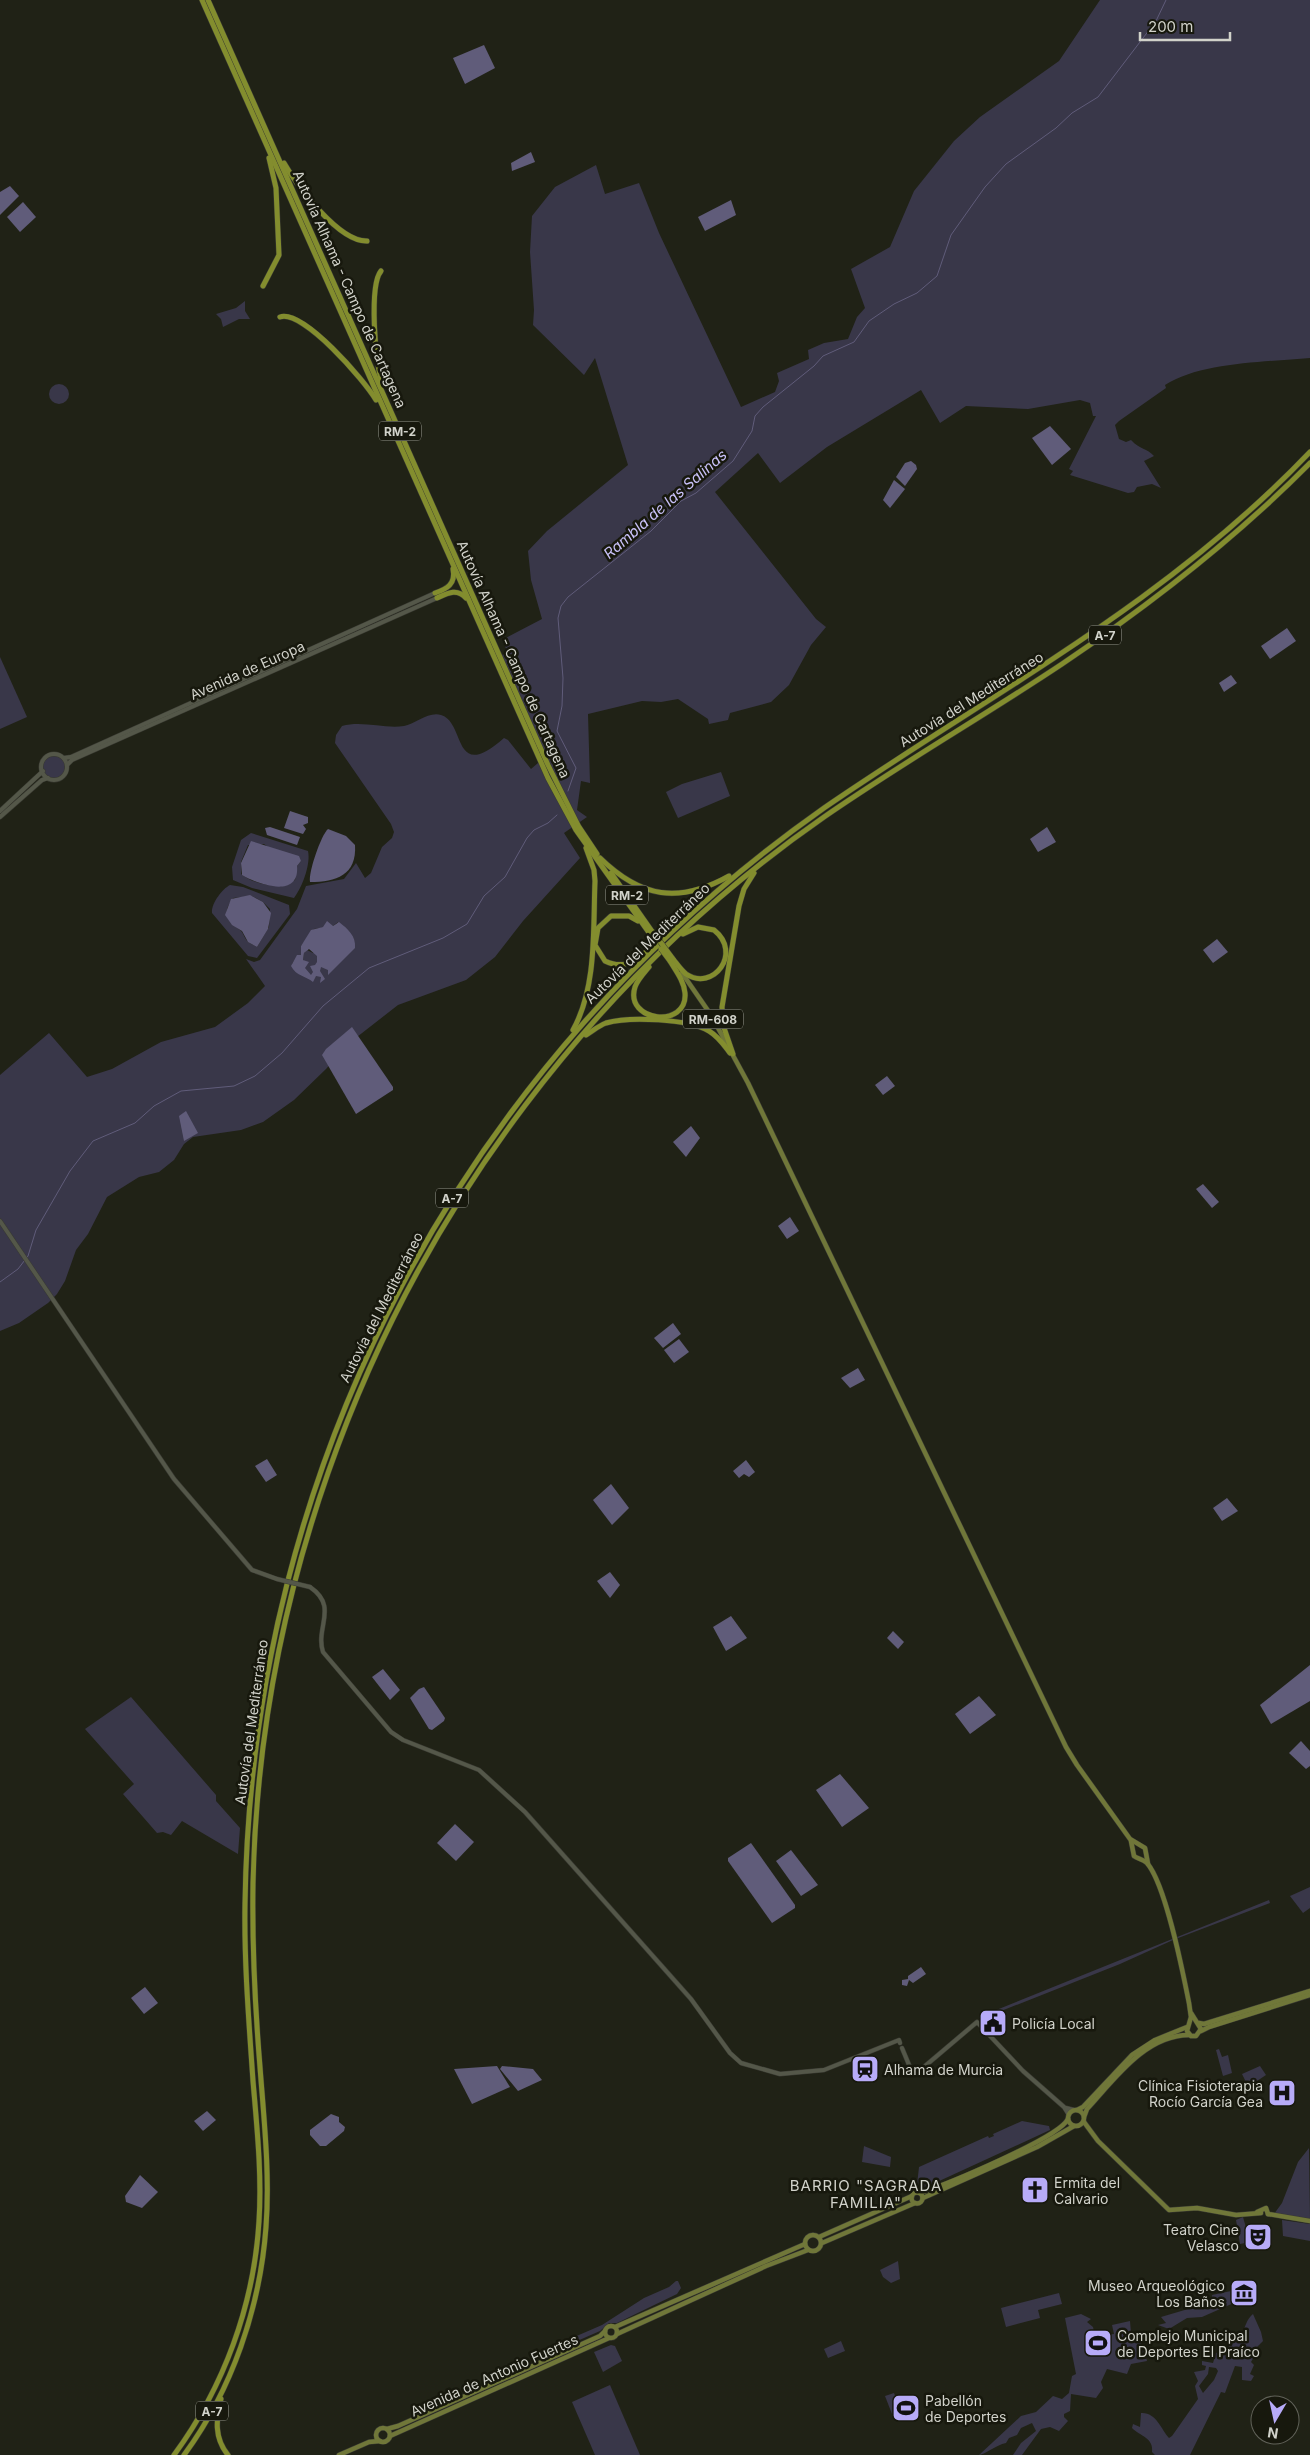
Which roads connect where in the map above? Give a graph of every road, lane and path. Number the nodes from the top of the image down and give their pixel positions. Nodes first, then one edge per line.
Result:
1 (202, 0) edge
2 (208, 0) edge
3 (264, 139) junction
4 (277, 154) junction
5 (367, 241) dead end
6 (381, 271) dead end
7 (263, 286) dead end
8 (280, 316) dead end
9 (389, 406) junction
10 (396, 438) junction
11 (1310, 452) edge
12 (1310, 463) edge
13 (436, 528) junction
14 (436, 596) junction
15 (473, 609) junction
16 (64, 758) junction
17 (67, 765) junction
18 (42, 771) junction
19 (48, 778) junction
20 (0, 811) edge
21 (0, 817) edge
22 (576, 830) junction
23 (791, 830) junction
24 (791, 841) junction
25 (600, 858) junction
26 (754, 873) junction
27 (729, 876) junction
28 (651, 933) junction
29 (683, 934) junction
30 (671, 960) junction
31 (649, 967) junction
32 (586, 1035) junction
33 (567, 1041) junction
34 (732, 1055) junction
35 (517, 1116) junction
36 (0, 1221) edge
37 (1130, 1839) junction
38 (1139, 1845) junction
39 (1134, 1849) junction
40 (1146, 1855) junction
41 (1141, 1859) junction
42 (1148, 1864) junction
43 (1310, 1991) edge
44 (1310, 1995) edge
45 (1191, 2014) junction
46 (1197, 2023) junction
47 (1188, 2025) junction
48 (1201, 2031) junction
49 (1189, 2035) junction
50 (900, 2043) dead end
51 (902, 2048) dead end
52 (1064, 2107) junction
53 (1076, 2110) junction
54 (1068, 2117) junction
55 (1084, 2119) junction
56 (1077, 2126) junction
57 (1088, 2129) junction
58 (912, 2196) junction
59 (922, 2196) junction
60 (915, 2203) junction
61 (1310, 2221) edge
62 (819, 2237) junction
63 (805, 2244) junction
64 (822, 2244) junction
65 (808, 2250) junction
66 (615, 2327) junction
67 (605, 2331) junction
68 (617, 2334) junction
69 (609, 2338) junction
70 (222, 2391) junction
71 (387, 2429) junction
72 (376, 2435) junction
73 (390, 2436) junction
74 (380, 2440) junction
75 (369, 2442) junction
76 (174, 2455) edge
77 (184, 2455) edge
78 (228, 2455) edge
79 (339, 2455) edge

1 - 3 highway, Autovía Alhama - Campo de Cartagena / RM-2
2 - 4 highway, Autovía Alhama - Campo de Cartagena / RM-2
3 - 7 highway
3 - 10 highway, Autovía Alhama - Campo de Cartagena / RM-2
4 - 5 highway
4 - 9 highway, Autovía Alhama - Campo de Cartagena / RM-2
6 - 9 highway
8 - 10 highway
9 - 25 highway, Autovía Alhama - Campo de Cartagena / RM-2
10 - 13 highway, Autovía Alhama - Campo de Cartagena / RM-2
11 - 23 highway, Autovía del Mediterráneo / A-7
12 - 24 highway, Autovía del Mediterráneo / A-7
13 - 14 highway
13 - 15 highway, Autovía Alhama - Campo de Cartagena / RM-2
14 - 15 highway
14 - 16 main road, Avenida de Europa
14 - 17 main road, Avenida de Europa
15 - 22 highway, Autovía Alhama - Campo de Cartagena / RM-2
16 - 17 main road
16 - 18 main road
17 - 19 main road
18 - 19 main road
18 - 20 main road
19 - 21 main road
22 - 28 highway, RM-2
22 - 33 highway
23 - 27 highway
23 - 33 highway, Autovía del Mediterráneo / A-7
24 - 26 highway
24 - 35 highway, Autovía del Mediterráneo / A-7
25 - 27 highway
25 - 28 highway, RM-2
26 - 29 highway
26 - 34 highway
27 - 28 highway
28 - 30 highway, RM-2, bridge
29 - 30 highway
29 - 31 highway
30 - 31 highway
30 - 34 main road
31 - 32 highway
32 - 34 highway
32 - 35 highway
33 - 76 highway, Autovía del Mediterráneo / A-7
34 - 37 main road
35 - 70 highway, Autovía del Mediterráneo / A-7
36 - 50 main road, bridge
37 - 38 main road
37 - 39 main road
38 - 39 main road
38 - 40 main road
39 - 41 main road
40 - 41 main road
40 - 42 main road
41 - 42 main road
42 - 45 main road
43 - 46 main road
44 - 48 main road
45 - 46 main road
45 - 47 main road
46 - 47 main road
46 - 48 main road
47 - 49 main road
47 - 53 main road
48 - 49 main road
49 - 55 main road
51 - 52 main road
52 - 53 main road
52 - 54 main road
53 - 54 main road
53 - 55 main road
54 - 56 main road
54 - 59 main road
55 - 56 main road
55 - 57 main road
56 - 57 main road
56 - 59 main road
57 - 61 main road
58 - 59 main road
58 - 60 main road
58 - 62 main road
59 - 60 main road
60 - 64 main road
62 - 63 main road
62 - 64 main road
63 - 65 main road
63 - 66 main road, Avenida de Antonio Fuertes
64 - 65 main road
65 - 68 main road, Avenida de Antonio Fuertes
66 - 67 main road, Avenida de Antonio Fuertes
66 - 68 main road
67 - 69 main road
67 - 71 main road, Avenida de Antonio Fuertes
68 - 69 main road, Avenida de Antonio Fuertes
69 - 73 main road, Avenida de Antonio Fuertes
70 - 77 highway, Autovía del Mediterráneo / A-7
70 - 78 highway
71 - 72 main road
71 - 73 main road
72 - 74 main road
72 - 75 main road
73 - 74 main road
74 - 75 main road
75 - 79 main road

